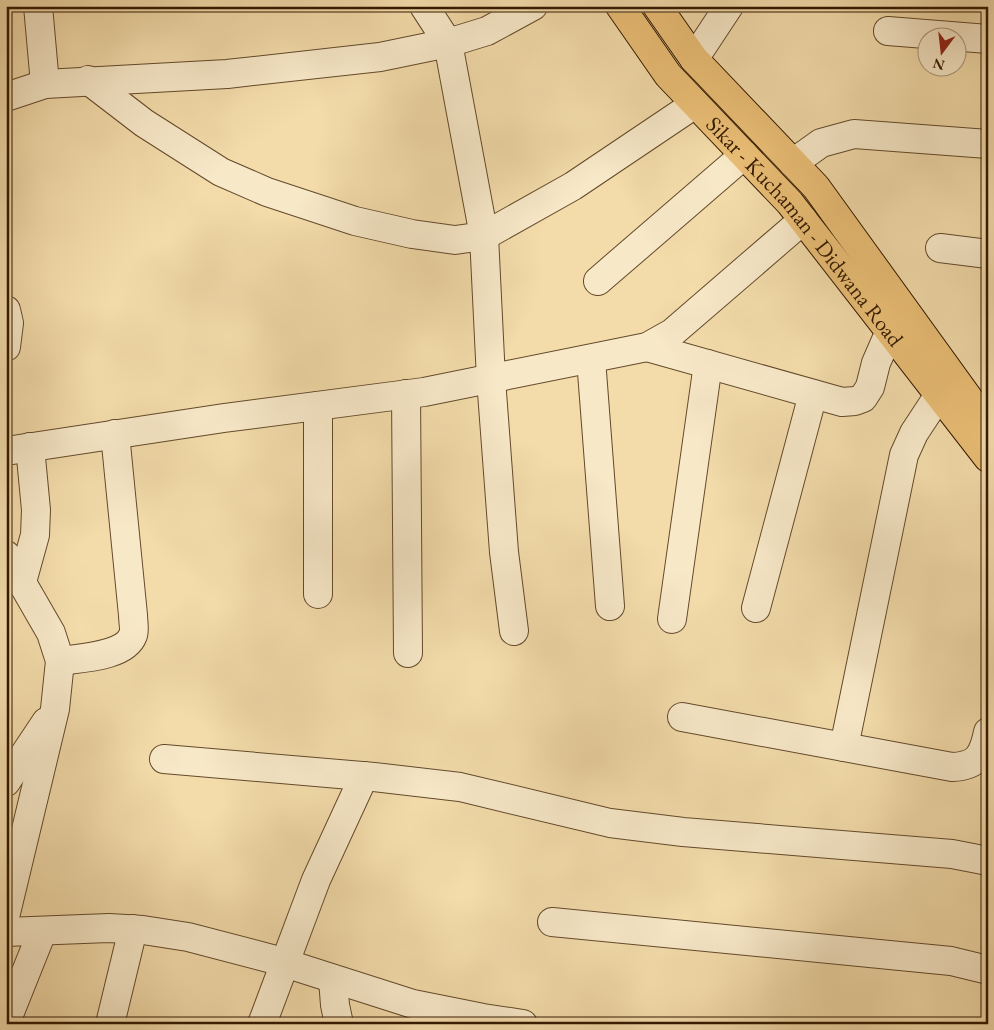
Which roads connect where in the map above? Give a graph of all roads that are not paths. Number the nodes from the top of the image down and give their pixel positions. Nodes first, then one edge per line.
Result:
1 (38, 6) edge
2 (424, 6) edge
3 (533, 6) edge
4 (620, 6) edge
5 (657, 6) edge
6 (729, 6) edge
7 (888, 31) dead end
8 (988, 39) edge
9 (448, 43) junction
10 (694, 59) junction
11 (88, 80) junction
12 (45, 84) junction
13 (6, 97) edge
14 (695, 104) junction
15 (988, 144) edge
16 (744, 155) junction
17 (793, 163) junction
18 (803, 220) junction
19 (484, 236) junction
20 (940, 248) dead end
21 (988, 254) edge
22 (598, 281) dead end
23 (6, 310) edge
24 (890, 332) junction
25 (6, 347) edge
26 (647, 347) junction
27 (591, 359) junction
28 (708, 364) junction
29 (491, 379) junction
30 (406, 394) junction
31 (813, 394) junction
32 (938, 394) junction
33 (318, 406) junction
34 (988, 425) edge
35 (115, 434) junction
36 (18, 449) edge
37 (988, 458) edge
38 (6, 555) edge
39 (22, 582) junction
40 (318, 594) dead end
41 (610, 606) dead end
42 (756, 608) dead end
43 (672, 619) dead end
44 (514, 631) dead end
45 (408, 653) dead end
46 (60, 661) junction
47 (56, 709) junction
48 (682, 717) dead end
49 (988, 732) edge
50 (844, 747) junction
51 (164, 759) dead end
52 (364, 776) junction
53 (6, 782) edge
54 (988, 860) edge
55 (6, 913) edge
56 (552, 922) dead end
57 (133, 929) junction
58 (6, 932) edge
59 (42, 932) junction
60 (284, 963) junction
61 (988, 970) edge
62 (333, 979) junction
63 (6, 1022) edge
64 (110, 1024) edge
65 (262, 1024) edge
66 (339, 1024) edge
67 (523, 1024) edge

1 - 12 street
2 - 9 street
3 - 9 street
4 - 14 main road, Sikar - Kuchaman - Didwana Road
5 - 10 main road, Sikar - Kuchaman - Didwana Road
6 - 10 street
7 - 8 street
9 - 11 street
9 - 19 street
10 - 17 main road, Sikar - Kuchaman - Didwana Road
11 - 12 street
11 - 19 street
12 - 13 street
14 - 16 main road, Sikar - Kuchaman - Didwana Road
14 - 19 street
15 - 17 street
16 - 18 main road, Sikar - Kuchaman - Didwana Road
16 - 22 street
17 - 34 main road, Sikar - Kuchaman - Didwana Road
18 - 24 main road, Sikar - Kuchaman - Didwana Road
18 - 26 street
19 - 29 street
20 - 21 street
23 - 25 street
24 - 31 street
24 - 32 main road, Sikar - Kuchaman - Didwana Road
26 - 27 street
26 - 28 street
27 - 29 street
27 - 41 street
28 - 31 street
28 - 43 street
29 - 30 street
29 - 44 street
30 - 33 street
30 - 45 street
31 - 42 street
32 - 37 main road, Sikar - Kuchaman - Didwana Road
32 - 50 street
33 - 35 street
33 - 40 street
35 - 36 street
35 - 46 street
36 - 39 street
38 - 39 street
39 - 46 street
46 - 47 street
47 - 53 street
47 - 55 street
48 - 50 street
49 - 50 street
51 - 52 street
52 - 54 street
52 - 60 street
56 - 61 street
57 - 59 street
57 - 60 street
57 - 64 street
58 - 59 street
59 - 63 street
60 - 62 street
60 - 65 street
62 - 66 street
62 - 67 street

